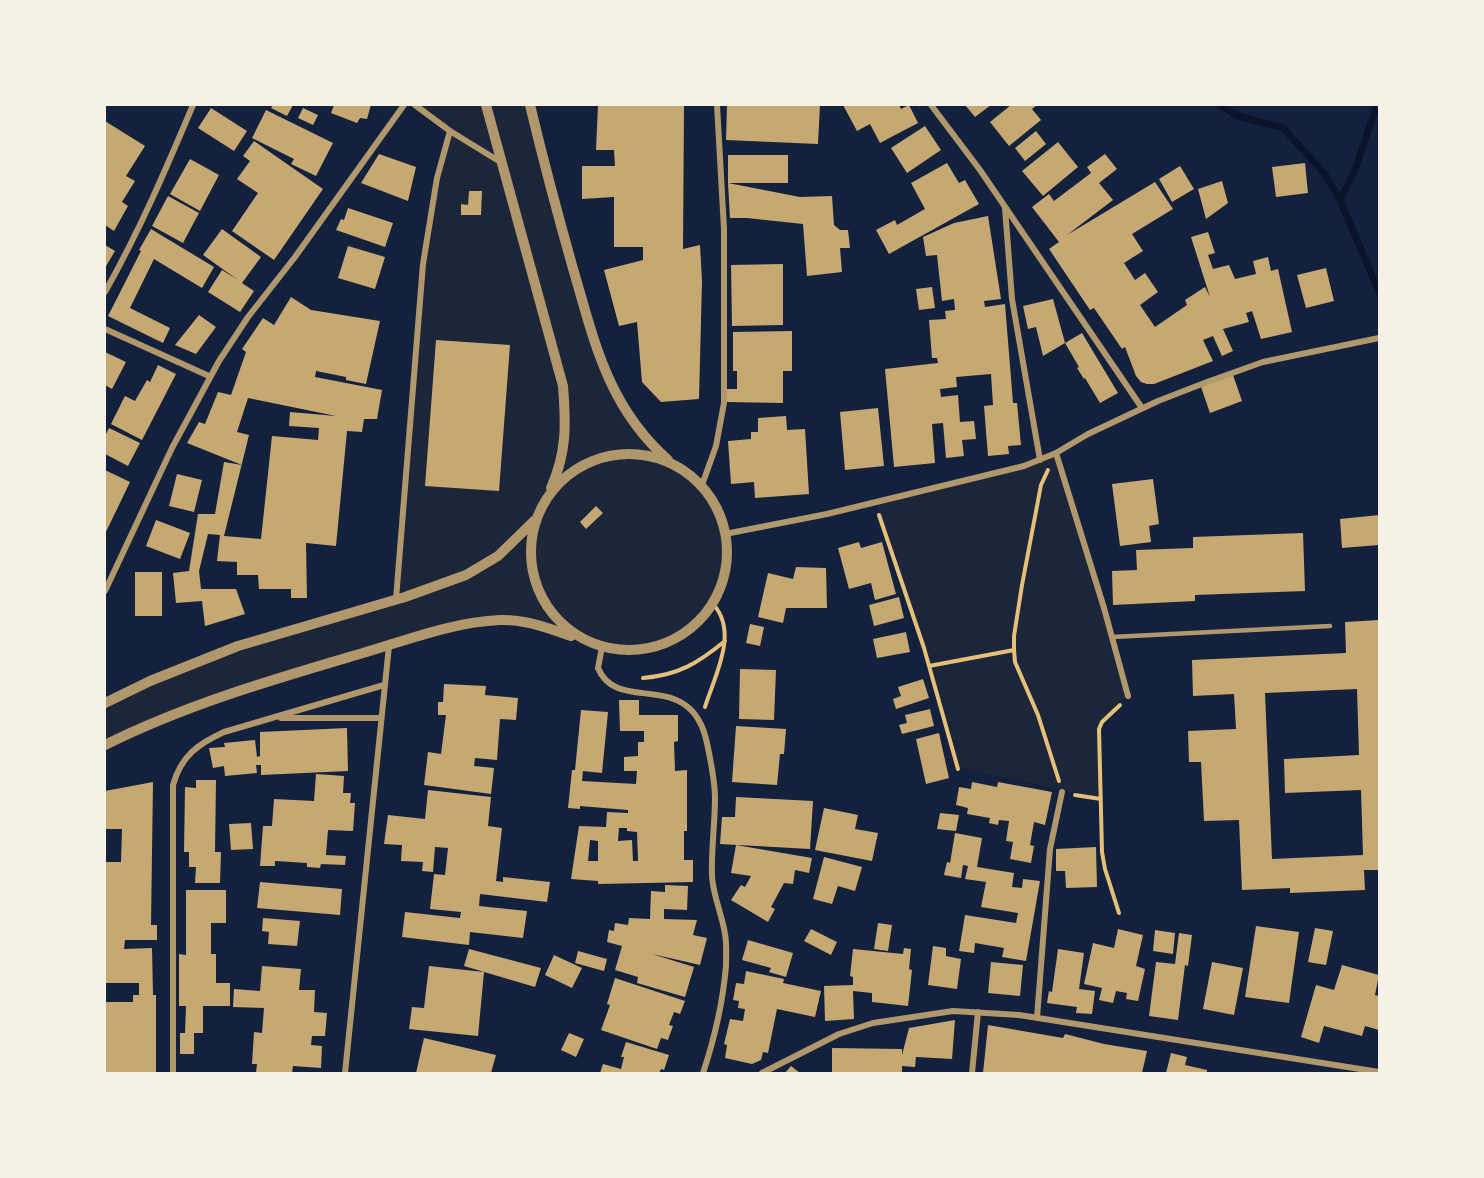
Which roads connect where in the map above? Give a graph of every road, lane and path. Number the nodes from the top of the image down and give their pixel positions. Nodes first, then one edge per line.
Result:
1 (193, 105) edge
2 (404, 105) edge
3 (415, 105) edge
4 (486, 105) edge
5 (530, 105) edge
6 (717, 105) edge
7 (931, 105) edge
8 (450, 131) junction
9 (502, 164) junction
10 (1005, 207) junction
11 (105, 292) edge
12 (105, 329) edge
13 (1379, 338) edge
14 (210, 376) junction
15 (1142, 408) junction
16 (1056, 453) junction
17 (1040, 460) junction
18 (673, 464) junction
19 (702, 485) junction
20 (545, 501) junction
21 (875, 501) junction
22 (537, 517) junction
23 (725, 534) junction
24 (105, 591) edge
25 (396, 599) junction
26 (713, 604) junction
27 (1330, 626) dead end
28 (1112, 637) junction
29 (585, 641) junction
30 (726, 641) junction
31 (388, 645) junction
32 (602, 647) junction
33 (1014, 650) junction
34 (929, 666) junction
35 (642, 678) dead end
36 (384, 685) junction
37 (1128, 696) joint
38 (105, 703) edge
39 (271, 718) junction
40 (381, 718) junction
41 (700, 722) junction
42 (105, 745) edge
43 (958, 769) dead end
44 (1062, 792) junction
45 (1101, 799) junction
46 (1119, 912) dead end
47 (978, 1011) junction
48 (1037, 1018) junction
49 (1379, 1072) edge
50 (173, 1073) edge
51 (345, 1073) edge
52 (703, 1073) edge
53 (762, 1073) edge
54 (972, 1073) edge

1 - 11 street
2 - 14 street
3 - 8 street
4 - 9 street
5 - 18 street
6 - 19 street
7 - 10 street
8 - 9 street
8 - 25 street
9 - 20 street
10 - 15 street
10 - 17 street
12 - 14 street
13 - 15 street
14 - 24 street
15 - 16 street
16 - 17 street
16 - 28 street
16 - 33 path
17 - 21 street
18 - 19 street
18 - 20 street
19 - 23 street
20 - 22 street
21 - 23 street
21 - 34 path
22 - 25 street
22 - 29 street
23 - 26 street
25 - 38 street
26 - 30 path
26 - 32 street
27 - 28 lane
28 - 37 street
29 - 31 street
29 - 32 street
30 - 35 path
30 - 41 path
31 - 36 street
31 - 42 street
32 - 41 street
33 - 34 path
33 - 44 path
34 - 43 path
36 - 39 street
36 - 40 street
37 - 45 path
39 - 40 street
39 - 50 street
40 - 51 street
41 - 52 street
44 - 45 path
44 - 48 street
45 - 46 path
47 - 48 street
47 - 53 street
47 - 54 street
48 - 49 street

